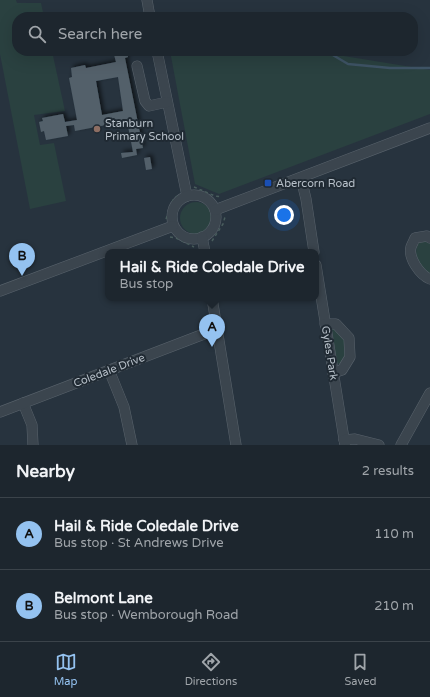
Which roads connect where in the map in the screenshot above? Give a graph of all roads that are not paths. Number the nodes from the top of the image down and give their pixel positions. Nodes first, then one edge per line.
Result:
1 (147, 0) edge
2 (149, 12) edge
3 (158, 56) edge
4 (137, 66) dead end
5 (167, 102) junction
6 (430, 128) edge
7 (301, 178) junction
8 (183, 195) junction
9 (215, 210) junction
10 (173, 226) junction
11 (202, 237) junction
12 (430, 238) edge
13 (112, 249) edge
14 (209, 249) edge
15 (314, 249) edge
16 (105, 252) edge
17 (430, 279) edge
18 (319, 285) edge
19 (0, 291) edge
20 (212, 301) edge
21 (325, 324) junction
22 (217, 329) junction
23 (109, 370) junction
24 (333, 373) junction
25 (430, 393) edge
26 (23, 403) junction
27 (0, 412) edge
28 (345, 443) edge
29 (33, 445) edge
30 (132, 445) edge
31 (236, 445) edge
32 (379, 445) edge
33 (401, 445) edge

1 - 2 street
3 - 5 street
4 - 5 street
5 - 8 street
6 - 7 street
7 - 9 street
7 - 15 street
8 - 9 street
8 - 10 street
9 - 11 street
10 - 11 street
10 - 13 street
11 - 14 street
12 - 17 street
16 - 19 street
18 - 21 street, Gyles Park
20 - 22 street
21 - 24 street, Gyles Park
21 - 24 street
22 - 23 street, Coledale Drive
22 - 31 street
23 - 26 street, Coledale Drive
23 - 30 street
24 - 28 street, Gyles Park
25 - 33 street
26 - 27 street, Coledale Drive
26 - 29 street
28 - 32 street, Gyles Park

